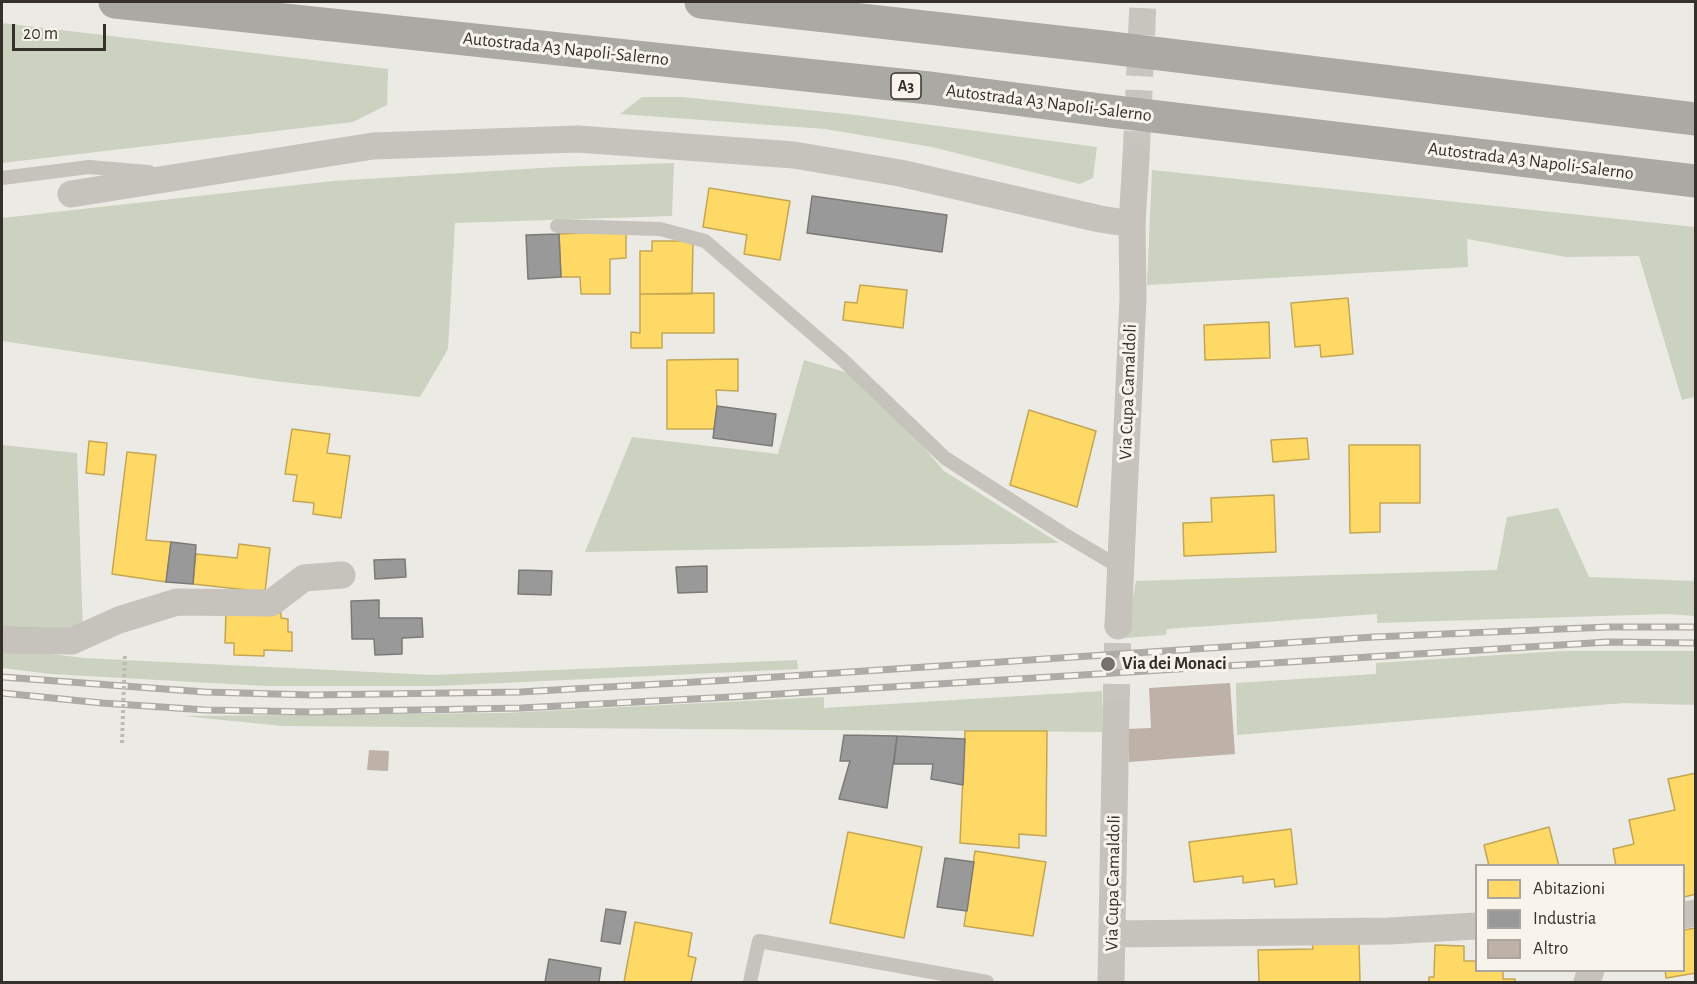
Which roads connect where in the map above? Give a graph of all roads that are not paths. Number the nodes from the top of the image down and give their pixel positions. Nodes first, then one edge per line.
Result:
1 (115, 2) edge
2 (701, 2) edge
3 (1695, 119) edge
4 (1136, 158) tunnel mouth
5 (192, 175) junction
6 (2, 178) edge
7 (1695, 181) edge
8 (71, 194) dead end
9 (1132, 224) junction
10 (557, 226) dead end
11 (1121, 568) junction
12 (342, 575) dead end
13 (1118, 626) tunnel mouth
14 (2, 639) edge
15 (1116, 711) tunnel mouth
16 (1475, 926) edge
17 (1112, 934) junction
18 (750, 982) edge
19 (987, 982) edge
20 (1111, 982) edge

1 - 7 highway, Autostrada A3 Napoli-Salerno / A3
2 - 3 highway
4 - 9 street, Via Cupa Camaldoli
5 - 6 lane
5 - 8 street
5 - 9 street
9 - 11 street, Via Cupa Camaldoli
10 - 11 lane
11 - 13 street, Via Cupa Camaldoli
12 - 14 street
15 - 17 street, Via Cupa Camaldoli
16 - 17 street
17 - 20 street, Via Cupa Camaldoli
18 - 19 lane

